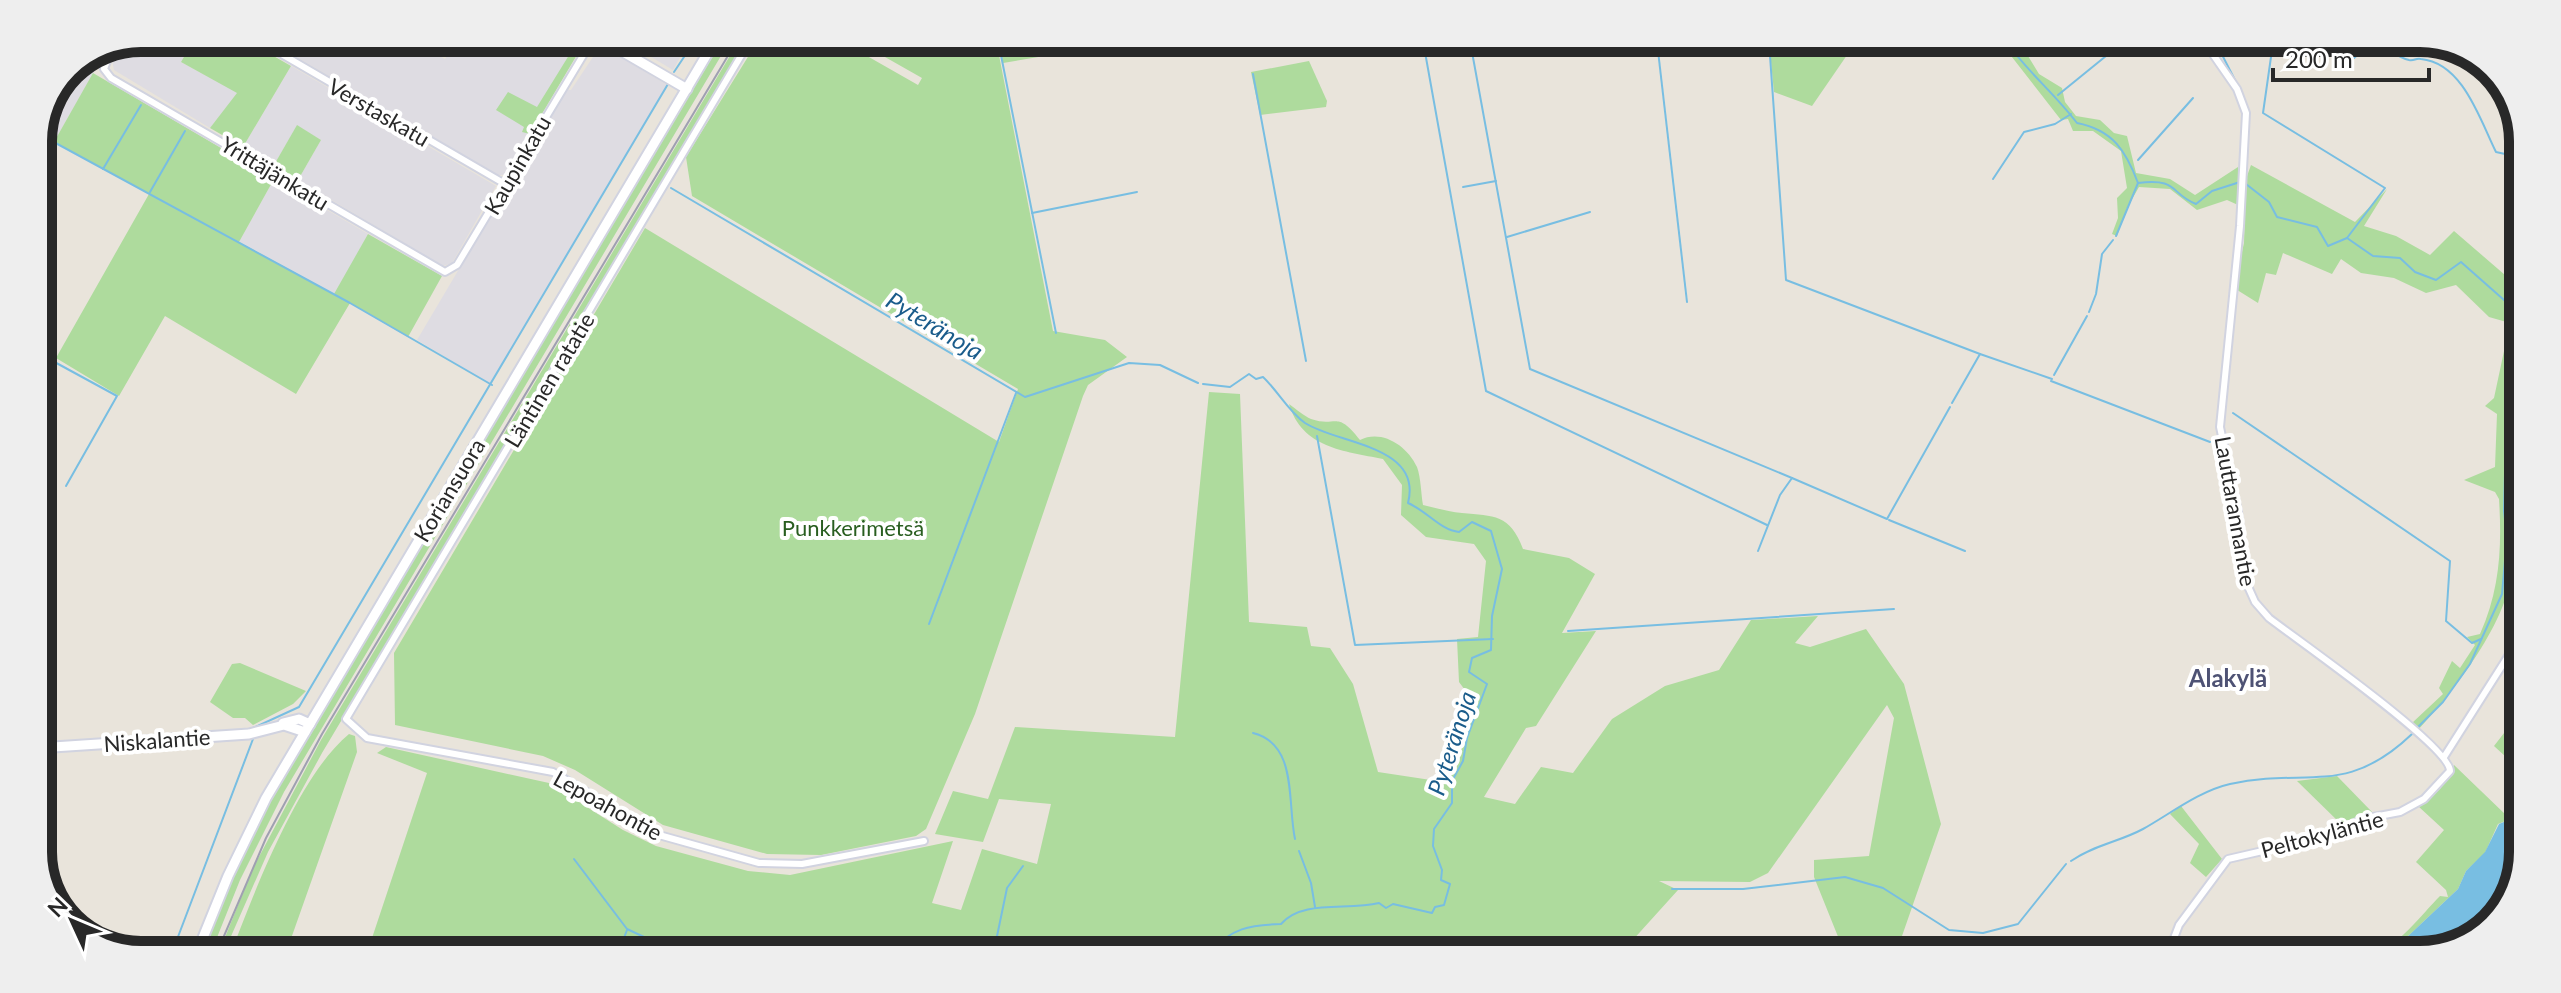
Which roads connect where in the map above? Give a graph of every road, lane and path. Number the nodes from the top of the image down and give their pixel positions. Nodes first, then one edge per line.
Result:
1 (278, 52) edge
2 (583, 52) edge
3 (623, 52) edge
4 (708, 52) edge
5 (743, 52) edge
6 (2211, 52) edge
7 (108, 59) edge
8 (687, 89) junction
9 (505, 184) junction
10 (449, 271) joint
11 (2509, 655) edge
12 (346, 719) joint
13 (308, 728) junction
14 (52, 747) edge
15 (2444, 757) junction
16 (924, 841) dead end
17 (202, 941) edge
18 (2173, 941) edge

1 - 9 street, Verstaskatu
2 - 9 street, Kaupinkatu
3 - 8 main road
4 - 8 main road, Koriansuora
5 - 12 street, Läntinen ratatie
6 - 15 street, Lauttarannantie
7 - 10 street, Yrittäjänkatu
8 - 13 main road, Koriansuora
9 - 10 street, Kaupinkatu
11 - 15 street
12 - 16 street, Lepoahontie
13 - 14 main road, Niskalantie
13 - 17 main road, Koriansuora
15 - 18 street, Peltokyläntie

